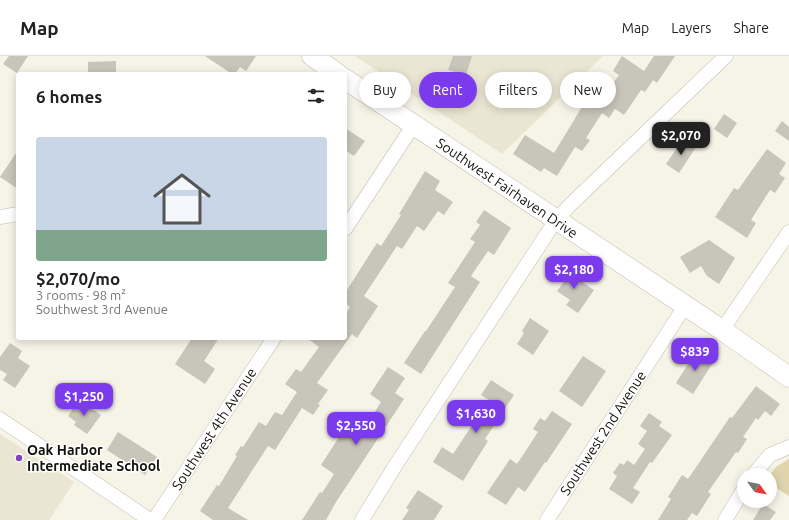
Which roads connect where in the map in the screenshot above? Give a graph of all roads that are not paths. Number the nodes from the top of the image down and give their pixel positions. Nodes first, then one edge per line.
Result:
1 (312, 56) edge
2 (726, 56) edge
3 (335, 72) edge
4 (347, 80) edge
5 (413, 126) junction
6 (16, 214) edge
7 (0, 217) edge
8 (556, 220) junction
9 (347, 227) edge
10 (789, 232) edge
11 (685, 306) junction
12 (722, 330) junction
13 (273, 340) edge
14 (789, 377) edge
15 (0, 419) edge
16 (789, 447) edge
17 (759, 468) edge
18 (737, 501) edge
19 (150, 520) edge
20 (154, 520) edge
21 (362, 520) edge
22 (546, 520) edge
23 (725, 520) edge

1 - 3 street
2 - 8 street
4 - 5 street, Southwest Fairhaven Drive
5 - 8 street, Southwest Fairhaven Drive
5 - 9 street
6 - 7 street
8 - 11 street, Southwest Fairhaven Drive
8 - 21 street
10 - 12 street
11 - 12 street, Southwest Fairhaven Drive
11 - 22 street, Southwest 2nd Avenue
12 - 14 street, Southwest Fairhaven Drive
13 - 20 street, Southwest 4th Avenue
15 - 19 street
16 - 17 street
18 - 23 street

